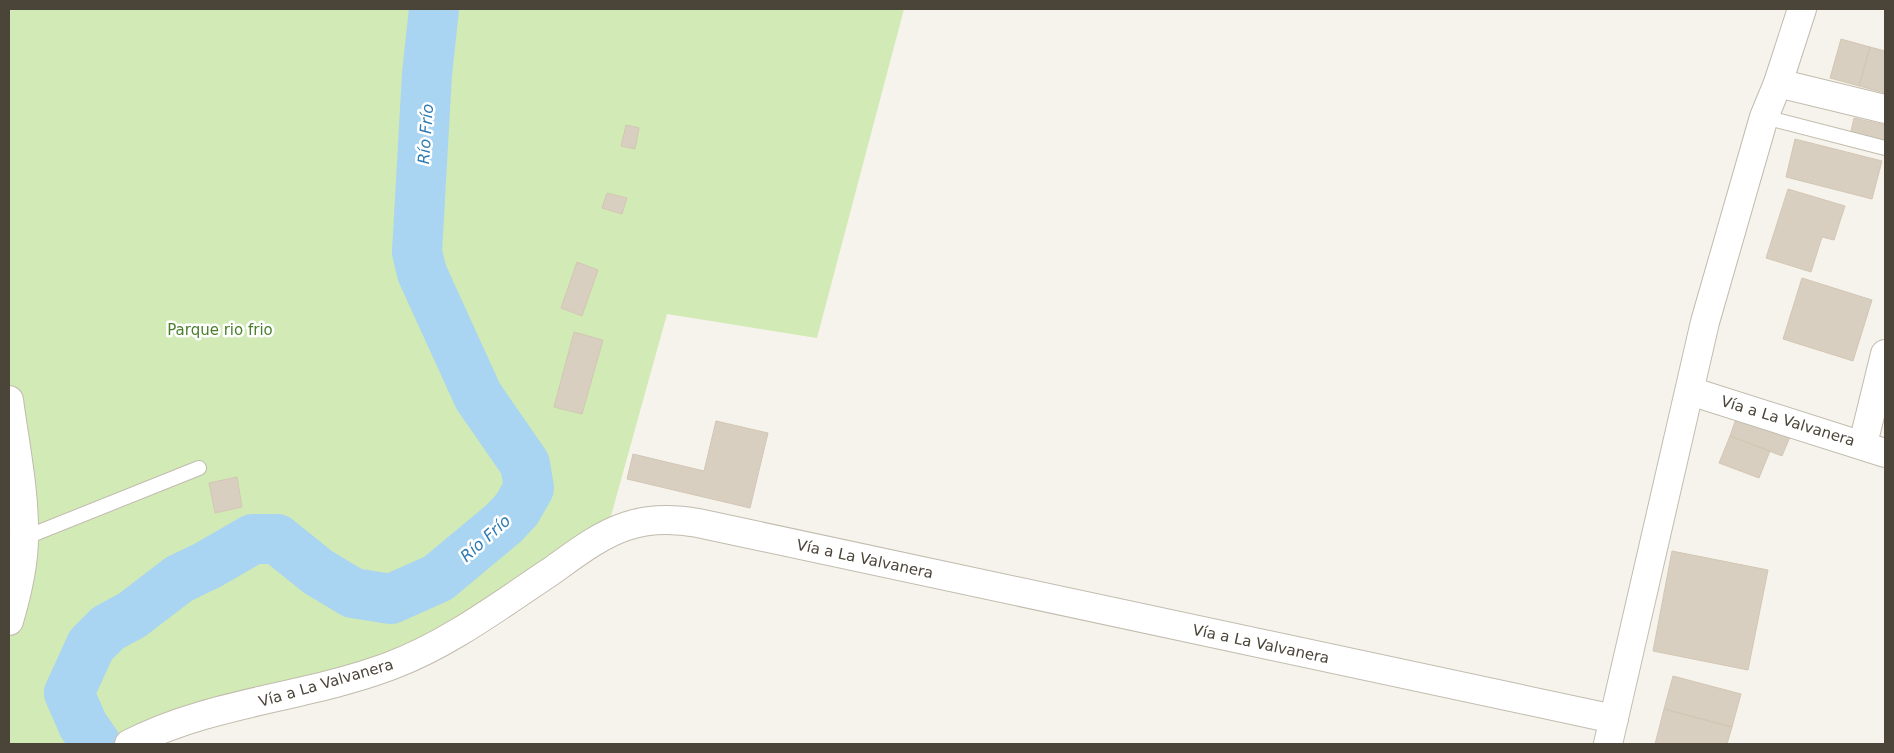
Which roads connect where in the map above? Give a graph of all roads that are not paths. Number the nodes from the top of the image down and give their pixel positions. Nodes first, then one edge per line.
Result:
1 (1802, 9) edge
2 (1778, 83) junction
3 (1885, 109) edge
4 (1764, 117) junction
5 (1885, 148) edge
6 (1885, 354) edge
7 (1690, 391) junction
8 (9, 400) edge
9 (1874, 448) edge
10 (199, 468) dead end
11 (24, 538) junction
12 (9, 621) edge
13 (1611, 732) edge
14 (135, 741) edge

1 - 2 street
2 - 3 street
2 - 4 street
4 - 5 lane
4 - 7 street
6 - 9 street
7 - 9 street, Vía a La Valvanera
7 - 13 street
8 - 11 street
10 - 11 lane
11 - 12 street
13 - 14 street, Vía a La Valvanera

